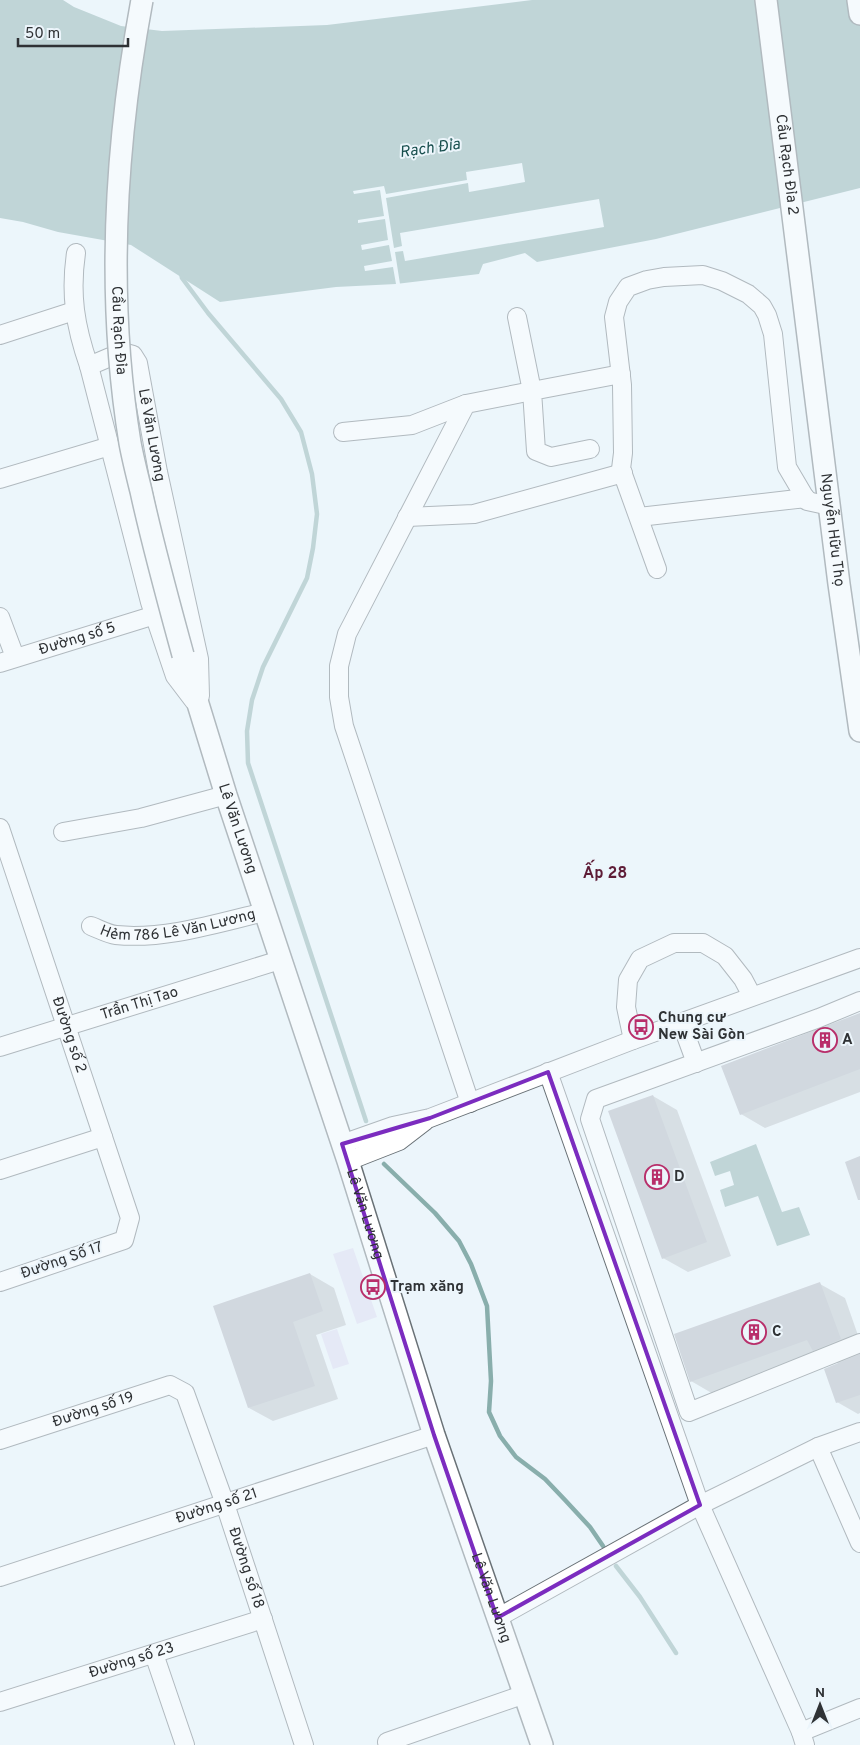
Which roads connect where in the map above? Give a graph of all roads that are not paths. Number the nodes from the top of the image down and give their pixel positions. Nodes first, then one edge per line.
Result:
1 (142, 0) edge
2 (766, 0) edge
3 (858, 0) edge
4 (860, 14) edge
5 (76, 253) dead end
6 (74, 311) junction
7 (517, 317) dead end
8 (808, 329) joint
9 (0, 335) edge
10 (89, 366) junction
11 (621, 374) junction
12 (532, 391) junction
13 (466, 404) junction
14 (343, 432) dead end
15 (110, 446) junction
16 (590, 449) dead end
17 (623, 473) junction
18 (0, 478) edge
19 (806, 498) junction
20 (830, 506) junction
21 (407, 517) junction
22 (639, 517) junction
23 (657, 568) dead end
24 (155, 615) junction
25 (0, 617) edge
26 (183, 655) joint
27 (8, 660) edge
28 (200, 709) junction
29 (860, 731) edge
30 (226, 795) junction
31 (0, 828) edge
32 (63, 832) dead end
33 (264, 912) junction
34 (91, 926) dead end
35 (860, 958) edge
36 (280, 960) junction
37 (752, 996) junction
38 (860, 1001) edge
39 (681, 1022) junction
40 (66, 1026) junction
41 (633, 1040) junction
42 (0, 1047) edge
43 (696, 1062) junction
44 (548, 1072) junction
45 (470, 1103) junction
46 (103, 1137) junction
47 (345, 1152) junction
48 (0, 1170) edge
49 (124, 1240) joint
50 (0, 1282) edge
51 (860, 1343) edge
52 (186, 1393) joint
53 (860, 1432) edge
54 (434, 1435) junction
55 (0, 1440) edge
56 (818, 1447) junction
57 (225, 1504) junction
58 (700, 1505) junction
59 (860, 1543) edge
60 (0, 1577) edge
61 (497, 1618) junction
62 (263, 1619) junction
63 (154, 1654) junction
64 (525, 1694) junction
65 (0, 1702) edge
66 (860, 1708) edge
67 (803, 1739) edge
68 (388, 1742) dead end
69 (185, 1745) edge
70 (304, 1745) edge
71 (542, 1745) edge

1 - 26 main road, Cầu Rạch Đỉa, bridge
2 - 8 main road, Cầu Rạch Đỉa 2
3 - 4 main road
5 - 6 street, Lê Văn Lương
6 - 9 street
6 - 10 street, Lê Văn Lương
7 - 12 street
8 - 20 main road, Nguyễn Hữu Thọ
10 - 15 street, Lê Văn Lương
10 - 28 street, Lê Văn Lương
11 - 12 street
11 - 17 street
11 - 19 street
12 - 13 street
12 - 16 street
13 - 14 street
13 - 21 street
15 - 18 street
15 - 24 street, Lê Văn Lương
17 - 21 street
17 - 22 street
19 - 20 street
19 - 22 street
20 - 29 main road, Nguyễn Hữu Thọ
21 - 45 street
22 - 23 street
24 - 27 street, Đường số 5
24 - 28 street, Lê Văn Lương
25 - 27 street
26 - 28 main road, Lê Văn Lương
28 - 30 main road, Lê Văn Lương
30 - 32 street
30 - 33 main road, Lê Văn Lương
31 - 40 street, Đường số 2
33 - 34 street, Hẻm 786 Lê Văn Lương
33 - 36 main road, Lê Văn Lương
35 - 37 street
36 - 40 street, Trần Thị Tao
36 - 47 main road, Lê Văn Lương
37 - 39 street
37 - 41 street
38 - 43 street
39 - 41 street
39 - 43 street
40 - 42 street, Trần Thị Tao
40 - 46 street, Đường số 2
41 - 44 street
43 - 51 street
44 - 45 street
44 - 58 street
45 - 47 street
46 - 48 street
46 - 49 street, Đường số 2
47 - 54 main road, Lê Văn Lương
49 - 50 street, Đường Số 17
52 - 55 street, Đường số 19
52 - 57 street, Đường số 18
53 - 56 street
54 - 57 street, Đường số 21
54 - 61 main road, Lê Văn Lương
56 - 58 street
56 - 59 street
57 - 60 street, Đường số 21
57 - 62 street, Đường số 18
58 - 61 street
58 - 67 street
61 - 64 main road, Lê Văn Lương
62 - 63 street, Đường số 23
62 - 70 street, Đường số 18
63 - 65 street, Đường số 23
63 - 69 street
64 - 68 street
64 - 71 main road, Lê Văn Lương
66 - 67 street

